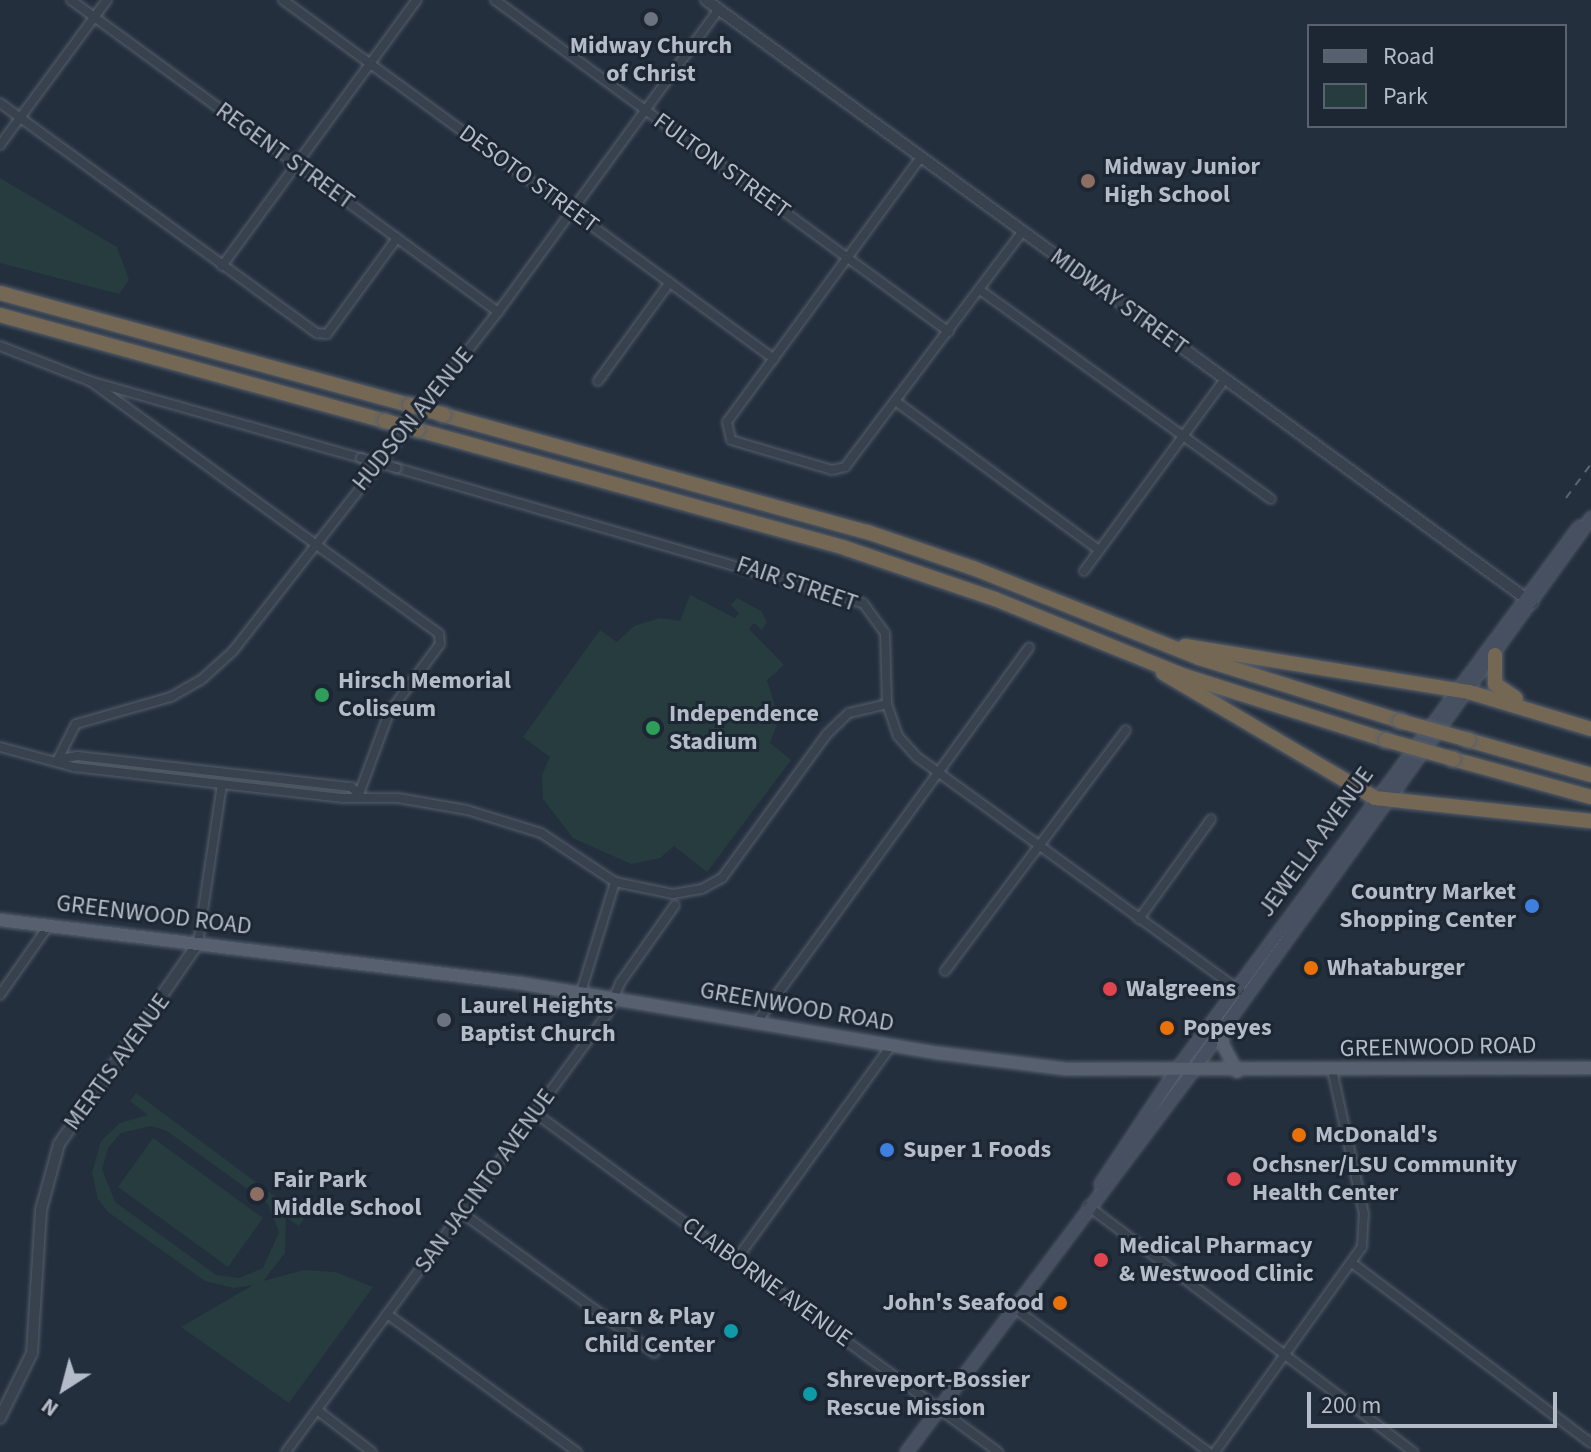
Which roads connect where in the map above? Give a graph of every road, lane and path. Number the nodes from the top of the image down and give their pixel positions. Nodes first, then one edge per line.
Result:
1 (71, 0) edge
2 (107, 0) edge
3 (283, 0) edge
4 (417, 0) edge
5 (495, 0) edge
6 (706, 0) edge
7 (719, 9) junction
8 (94, 17) junction
9 (370, 64) junction
10 (0, 103) edge
11 (646, 110) junction
12 (20, 118) junction
13 (0, 145) edge
14 (921, 157) junction
15 (296, 165) junction
16 (572, 211) junction
17 (1023, 231) junction
18 (397, 238) junction
19 (849, 258) junction
20 (222, 266) junction
21 (670, 282) junction
22 (980, 290) junction
23 (0, 293) edge
24 (498, 312) junction
25 (0, 315) edge
26 (949, 332) junction
27 (0, 346) edge
28 (774, 359) junction
29 (1225, 379) junction
30 (90, 381) junction
31 (598, 381) dead end
32 (898, 403) junction
33 (1181, 439) junction
34 (1271, 499) dead end
35 (1591, 514) edge
36 (315, 543) junction
37 (1099, 550) junction
38 (1084, 571) dead end
39 (1528, 600) junction
40 (1149, 638) junction
41 (1029, 647) dead end
42 (1495, 655) junction
43 (1149, 663) junction
44 (1461, 691) junction
45 (887, 704) junction
46 (1557, 715) junction
47 (1591, 729) edge
48 (1126, 730) dead end
49 (0, 747) edge
50 (58, 759) junction
51 (938, 773) junction
52 (1591, 775) edge
53 (222, 785) junction
54 (359, 794) junction
55 (1591, 797) edge
56 (1382, 800) junction
57 (1211, 819) dead end
58 (1591, 821) edge
59 (1037, 846) junction
60 (615, 882) junction
61 (675, 905) dead end
62 (1139, 919) junction
63 (0, 920) edge
64 (49, 925) junction
65 (198, 943) junction
66 (945, 971) dead end
67 (581, 992) junction
68 (1242, 992) junction
69 (0, 995) edge
70 (612, 998) junction
71 (757, 1022) junction
72 (1222, 1030) junction
73 (891, 1046) junction
74 (1591, 1068) edge
75 (1332, 1070) junction
76 (1175, 1071) junction
77 (1237, 1071) junction
78 (1191, 1072) junction
79 (535, 1113) junction
80 (1088, 1206) junction
81 (462, 1213) junction
82 (736, 1260) junction
83 (1352, 1263) junction
84 (1013, 1307) junction
85 (387, 1314) junction
86 (655, 1353) dead end
87 (1286, 1355) junction
88 (939, 1408) junction
89 (317, 1410) junction
90 (0, 1418) edge
91 (1591, 1443) edge
92 (286, 1452) edge
93 (372, 1452) edge
94 (577, 1452) edge
95 (906, 1452) edge
96 (998, 1452) edge
97 (1208, 1452) edge
98 (1215, 1452) edge
99 (1413, 1452) edge

1 - 8 street, REGENT STREET
2 - 8 street
3 - 9 street, DESOTO STREET
4 - 9 street
5 - 11 street, FULTON STREET
6 - 7 street, MIDWAY STREET
7 - 11 street, HUDSON AVENUE
7 - 14 street, MIDWAY STREET
8 - 12 street
8 - 15 street, REGENT STREET
9 - 15 street
9 - 16 street, DESOTO STREET
10 - 12 street
11 - 16 street, HUDSON AVENUE
11 - 19 street, FULTON STREET
12 - 13 street
12 - 20 street
14 - 17 street, MIDWAY STREET
14 - 19 street
15 - 18 street, REGENT STREET
15 - 20 street
16 - 21 street, DESOTO STREET
16 - 24 street, HUDSON AVENUE
17 - 22 street
17 - 29 street, MIDWAY STREET
18 - 20 street
18 - 24 street, REGENT STREET
19 - 26 street, FULTON STREET
19 - 28 street
21 - 28 street, DESOTO STREET
21 - 31 street
22 - 26 street
22 - 33 street
23 - 40 highway, bridge
24 - 36 street, HUDSON AVENUE
25 - 43 highway, bridge
26 - 32 street
27 - 30 street
28 - 32 street
29 - 33 street
29 - 39 street, MIDWAY STREET
30 - 36 street
30 - 45 street, FAIR STREET, bridge
32 - 37 street
33 - 34 street
33 - 37 street
35 - 39 main road, JEWELLA AVENUE
36 - 50 street, HUDSON AVENUE
36 - 54 street
37 - 38 street
39 - 42 main road, JEWELLA AVENUE
39 - 44 main road, JEWELLA AVENUE
40 - 44 highway
40 - 52 highway, bridge
41 - 51 street
42 - 44 main road, JEWELLA AVENUE
42 - 46 highway
43 - 55 highway, bridge
43 - 56 highway
44 - 46 highway
44 - 56 main road, JEWELLA AVENUE
45 - 51 street, FAIR STREET
45 - 60 street
46 - 47 highway
48 - 59 street
49 - 50 street
50 - 53 street
50 - 54 street
51 - 59 street, FAIR STREET
51 - 71 street
53 - 54 street
53 - 65 street
54 - 60 street
56 - 58 highway
56 - 68 main road, JEWELLA AVENUE
57 - 62 street
59 - 62 street, FAIR STREET
59 - 66 street
60 - 67 street
61 - 70 street, SAN JACINTO AVENUE
62 - 68 street, FAIR STREET
63 - 64 main road, GREENWOOD ROAD
64 - 65 main road, GREENWOOD ROAD
64 - 69 street
65 - 67 main road, GREENWOOD ROAD
65 - 90 street, MERTIS AVENUE
67 - 70 main road, GREENWOOD ROAD
68 - 72 main road, JEWELLA AVENUE
68 - 76 main road, JEWELLA AVENUE
70 - 71 main road, GREENWOOD ROAD
70 - 79 street, SAN JACINTO AVENUE
71 - 73 main road, GREENWOOD ROAD
72 - 77 main road
72 - 78 main road, JEWELLA AVENUE
73 - 76 main road, GREENWOOD ROAD
73 - 82 street
74 - 75 main road, GREENWOOD ROAD
75 - 77 main road, GREENWOOD ROAD
75 - 83 street
76 - 78 main road, GREENWOOD ROAD
76 - 80 main road, JEWELLA AVENUE
77 - 78 main road, GREENWOOD ROAD
78 - 80 main road, JEWELLA AVENUE
79 - 81 street, SAN JACINTO AVENUE
79 - 82 street, CLAIBORNE AVENUE
80 - 84 main road, JEWELLA AVENUE
80 - 87 street
81 - 85 street, SAN JACINTO AVENUE
81 - 86 street
82 - 88 street, CLAIBORNE AVENUE
83 - 87 street
83 - 91 street
84 - 88 main road, JEWELLA AVENUE
84 - 97 street
85 - 89 street, SAN JACINTO AVENUE
85 - 94 street
87 - 98 street
87 - 99 street
88 - 95 main road, JEWELLA AVENUE
88 - 96 street, CLAIBORNE AVENUE
89 - 92 street, SAN JACINTO AVENUE
89 - 93 street

